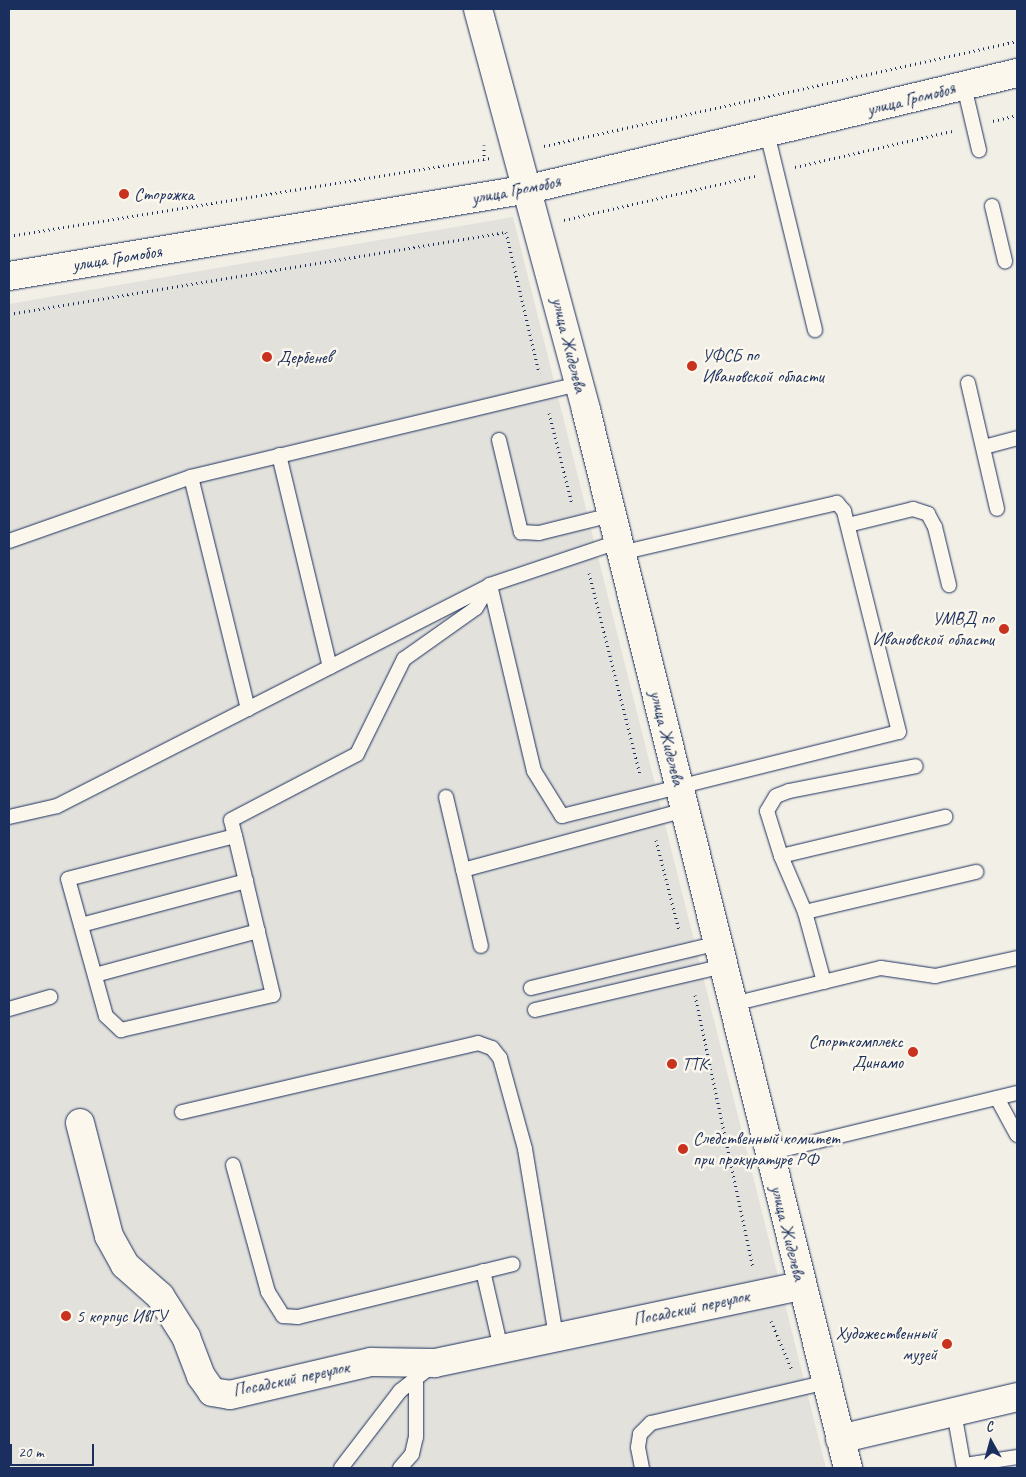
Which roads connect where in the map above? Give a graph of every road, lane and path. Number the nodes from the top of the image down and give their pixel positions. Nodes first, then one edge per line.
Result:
1 (478, 9) edge
2 (1017, 73) edge
3 (964, 86) junction
4 (767, 133) junction
5 (979, 150) dead end
6 (529, 190) junction
7 (992, 206) dead end
8 (506, 232) dead end
9 (1005, 261) dead end
10 (9, 276) edge
11 (815, 330) dead end
12 (579, 384) junction
13 (968, 384) dead end
14 (543, 392) junction
15 (1017, 438) edge
16 (499, 440) dead end
17 (984, 447) junction
18 (279, 455) junction
19 (191, 477) junction
20 (997, 509) dead end
21 (612, 514) junction
22 (577, 524) junction
23 (848, 525) junction
24 (9, 541) edge
25 (620, 547) junction
26 (584, 553) junction
27 (490, 585) junction
28 (949, 585) dead end
29 (330, 667) junction
30 (248, 709) junction
31 (916, 766) dead end
32 (645, 796) junction
33 (446, 798) dead end
34 (682, 798) junction
35 (9, 817) edge
36 (945, 817) dead end
37 (651, 819) junction
38 (235, 836) junction
39 (781, 856) junction
40 (463, 870) junction
41 (976, 872) dead end
42 (246, 881) junction
43 (805, 912) junction
44 (81, 925) junction
45 (258, 931) junction
46 (481, 946) dead end
47 (684, 952) junction
48 (721, 954) junction
49 (1017, 958) edge
50 (95, 974) junction
51 (690, 974) junction
52 (824, 982) junction
53 (530, 988) dead end
54 (50, 998) dead end
55 (733, 1004) junction
56 (9, 1010) edge
57 (535, 1010) dead end
58 (1017, 1093) edge
59 (998, 1098) junction
60 (182, 1112) dead end
61 (80, 1124) dead end
62 (1017, 1134) edge
63 (768, 1152) junction
64 (234, 1165) dead end
65 (513, 1264) dead end
66 (483, 1272) junction
67 (801, 1286) junction
68 (759, 1293) junction
69 (556, 1337) junction
70 (501, 1349) junction
71 (425, 1371) junction
72 (827, 1382) junction
73 (797, 1388) junction
74 (1017, 1397) edge
75 (954, 1412) junction
76 (840, 1439) junction
77 (1017, 1457) edge
78 (964, 1467) edge
79 (341, 1468) edge
80 (400, 1468) edge
81 (642, 1468) edge
82 (848, 1468) edge

1 - 6 street, улица Жиделева
2 - 3 street, улица Громобоя
3 - 4 street, улица Громобоя
3 - 5 lane
4 - 6 street, улица Громобоя
4 - 11 lane
6 - 10 street, улица Громобоя
6 - 12 street, улица Жиделева
7 - 9 lane
8 - 14 path
12 - 14 lane
12 - 21 street, улица Жиделева
13 - 17 lane
14 - 18 lane
14 - 22 path
15 - 17 lane
16 - 22 lane
17 - 20 lane
18 - 19 lane
18 - 29 lane
19 - 24 lane
19 - 30 lane
21 - 22 lane
21 - 25 street, улица Жиделева
23 - 25 lane
23 - 28 lane
23 - 34 lane
25 - 26 lane
25 - 34 street, улица Жиделева
26 - 27 lane
26 - 32 path
27 - 29 lane
27 - 32 lane
27 - 38 lane
29 - 30 lane
30 - 35 lane
31 - 39 lane
32 - 34 lane
33 - 40 lane
34 - 37 lane
34 - 48 street, улица Жиделева
36 - 39 lane
37 - 40 lane
37 - 47 path
38 - 42 lane
38 - 44 lane
39 - 43 lane
40 - 46 lane
41 - 43 lane
42 - 44 lane
42 - 45 lane
43 - 52 lane
44 - 50 lane
45 - 50 lane
45 - 50 lane
47 - 48 lane
47 - 53 lane
48 - 51 lane
48 - 55 street, улица Жиделева
49 - 52 lane
51 - 57 lane
51 - 68 path
52 - 55 lane
54 - 56 lane
55 - 63 street, улица Жиделева
58 - 59 lane
59 - 62 lane
59 - 63 lane
60 - 69 lane
61 - 71 street, Посадский переулок
63 - 67 street, улица Жиделева
64 - 66 lane
65 - 66 lane
66 - 70 lane
67 - 68 street, Посадский переулок
67 - 72 street, улица Жиделева
68 - 69 street, Посадский переулок
68 - 73 path
69 - 70 street, Посадский переулок
70 - 71 street, Посадский переулок
71 - 79 lane, Посадский переулок
71 - 80 lane
72 - 73 lane
72 - 76 street, улица Жиделева
73 - 81 lane
74 - 75 street
75 - 76 street
75 - 78 lane
76 - 82 street, улица Жиделева
77 - 78 lane

